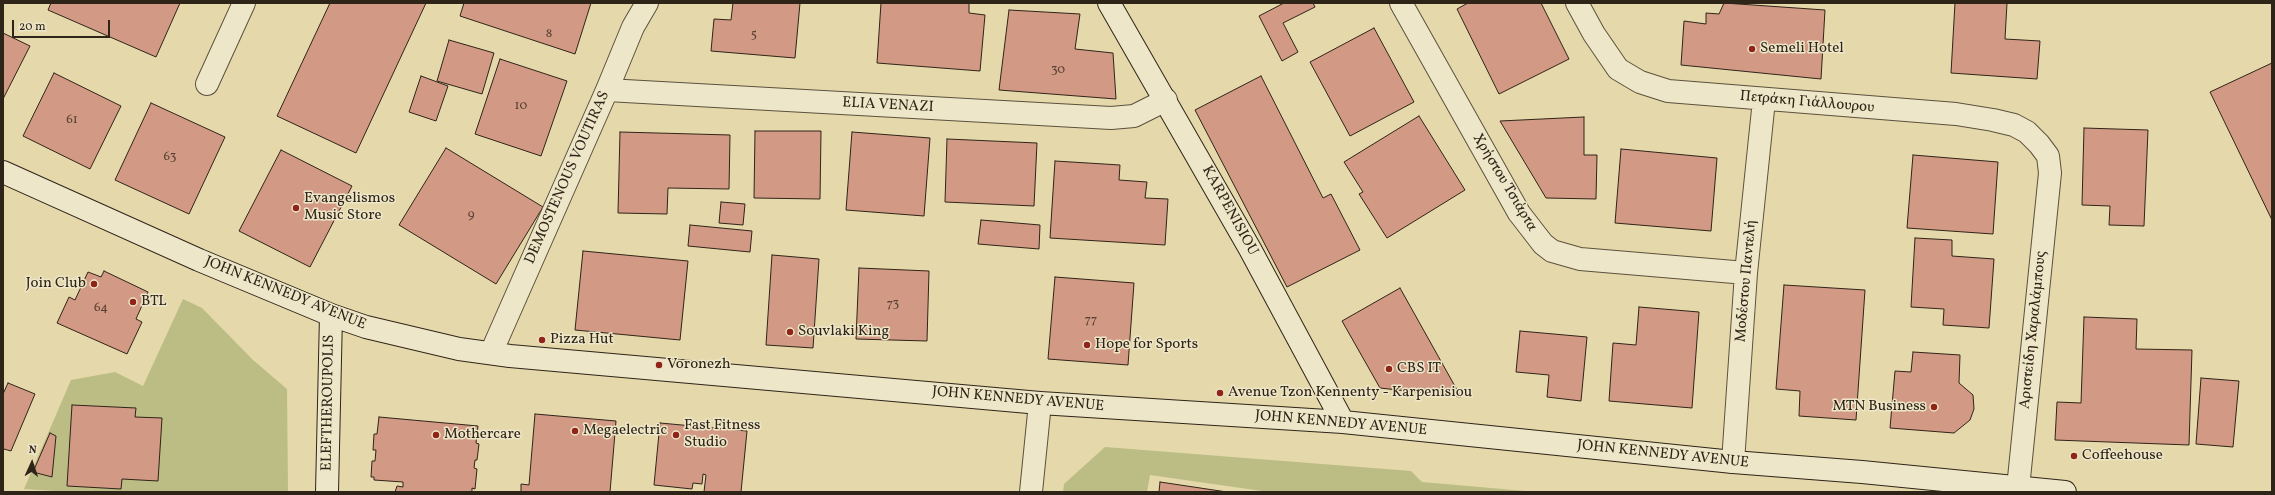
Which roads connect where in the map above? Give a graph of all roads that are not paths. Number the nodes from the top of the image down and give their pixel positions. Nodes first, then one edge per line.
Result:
1 (244, 3) edge
2 (647, 3) edge
3 (1109, 3) edge
4 (1401, 3) edge
5 (1577, 3) edge
6 (207, 84) dead end
7 (607, 90) junction
8 (1166, 100) junction
9 (1764, 100) junction
10 (3, 172) edge
11 (2050, 173) joint
12 (1746, 274) junction
13 (332, 315) junction
14 (491, 353) junction
15 (1040, 403) junction
16 (1343, 422) junction
17 (1733, 462) junction
18 (2018, 488) junction
19 (327, 492) edge
20 (1031, 492) edge
21 (2065, 492) edge

1 - 6 street
2 - 7 street, DEMOSTENOUS VOUTIRAS
3 - 8 street, KARPENISIOU
4 - 12 street, Χρήστου Τσιάρτα
5 - 9 street, Πετράκη Γιάλλουρου
7 - 8 street, ELIA VENAZI
7 - 14 street, DEMOSTENOUS VOUTIRAS
8 - 16 street, KARPENISIOU
9 - 11 street, Πετράκη Γιάλλουρου
9 - 12 street, Μοδέστου Παντελή
10 - 13 street, JOHN KENNEDY AVENUE
11 - 18 street, Αριστείδη Χαραλάμπους
12 - 17 street, Μοδέστου Παντελή
13 - 14 street, JOHN KENNEDY AVENUE
13 - 19 street, ELEFTHEROUPOLIS
14 - 15 street, JOHN KENNEDY AVENUE
15 - 16 street, JOHN KENNEDY AVENUE
15 - 20 street
16 - 17 street, JOHN KENNEDY AVENUE
17 - 18 street, JOHN KENNEDY AVENUE
18 - 21 street, JOHN KENNEDY AVENUE

